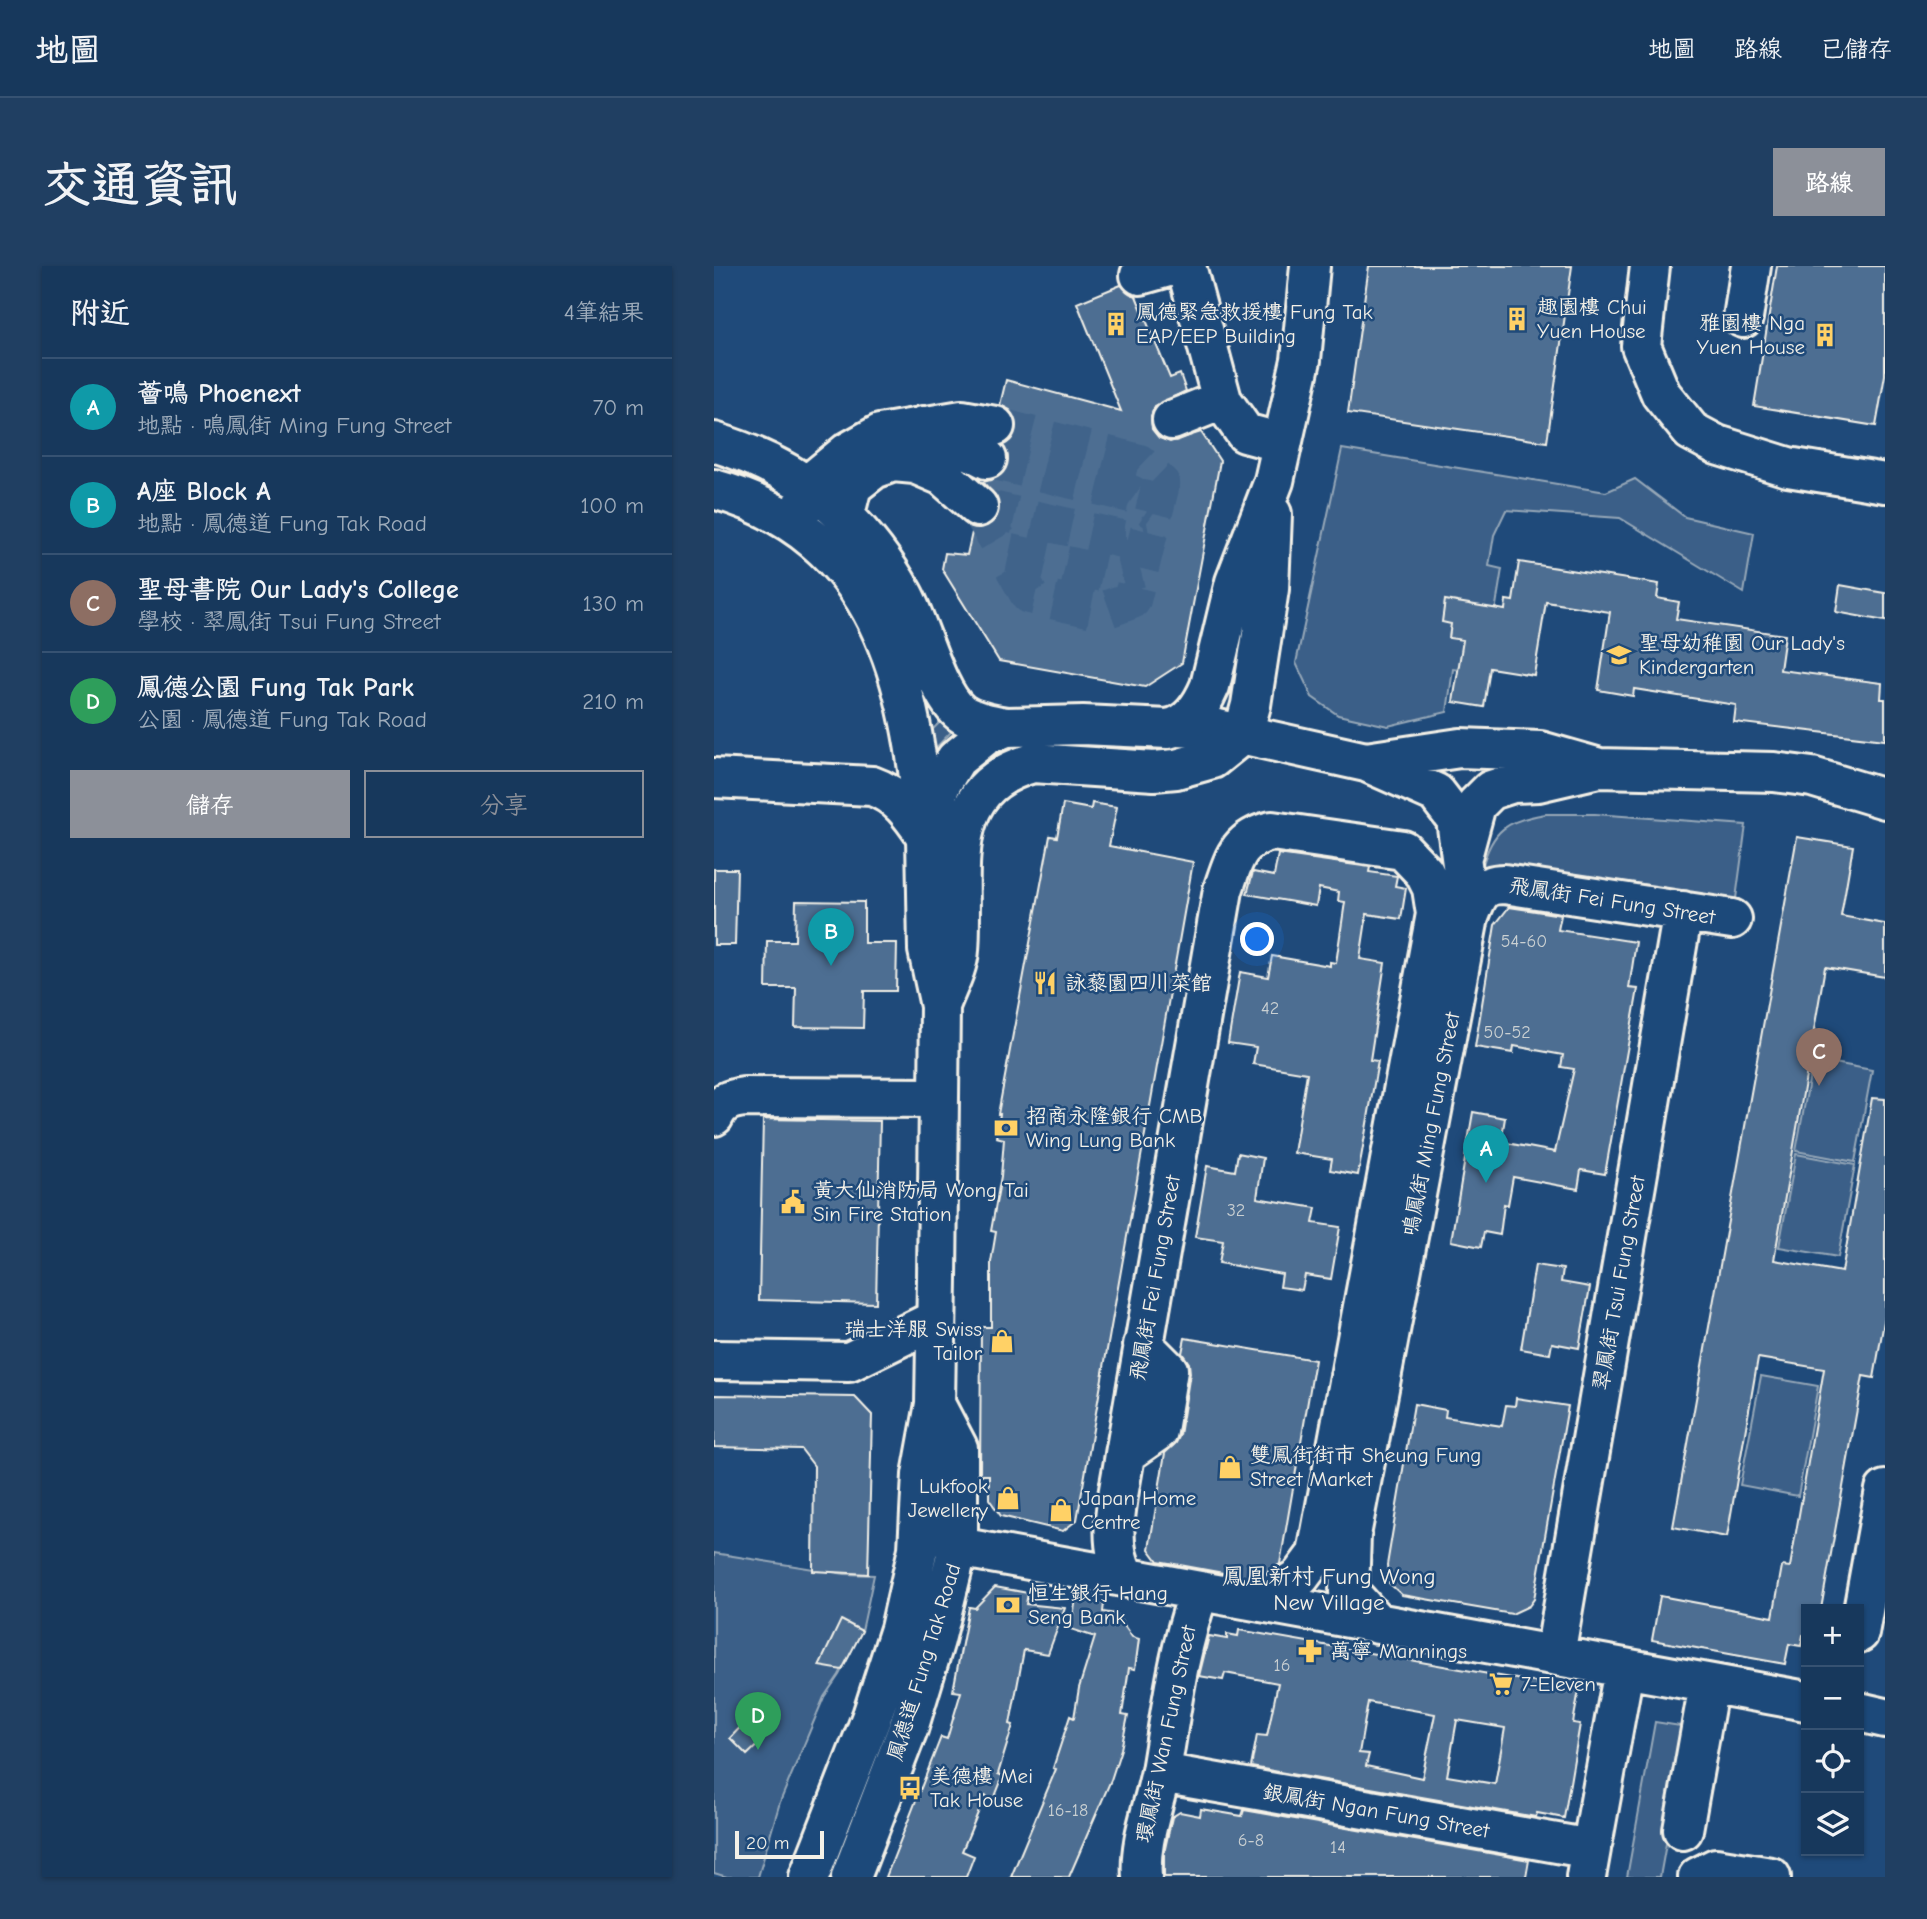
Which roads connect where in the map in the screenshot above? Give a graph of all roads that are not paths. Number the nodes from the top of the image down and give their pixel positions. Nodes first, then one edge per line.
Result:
1 (1186, 266) edge
2 (1310, 266) edge
3 (1650, 266) edge
4 (1752, 266) edge
5 (1743, 318) dead end
6 (1223, 400) junction
7 (1172, 421) dead end
8 (714, 442) edge
9 (991, 443) tunnel mouth
10 (1282, 443) junction
11 (1274, 481) junction
12 (1885, 483) edge
13 (808, 485) junction
14 (714, 489) edge
15 (978, 507) dead end
16 (845, 514) junction
17 (797, 524) junction
18 (1006, 727) junction
19 (1177, 727) junction
20 (1242, 734) junction
21 (1366, 762) junction
22 (1598, 768) junction
23 (714, 778) edge
24 (1885, 799) edge
25 (926, 836) junction
26 (1442, 869) junction
27 (1683, 911) junction
28 (1469, 917) junction
29 (1732, 919) dead end
30 (940, 1006) junction
31 (938, 1098) junction
32 (714, 1116) edge
33 (935, 1320) junction
34 (714, 1360) edge
35 (935, 1404) junction
36 (1885, 1490) edge
37 (920, 1519) junction
38 (1351, 1535) junction
39 (958, 1547) junction
40 (1125, 1576) junction
41 (1199, 1592) junction
42 (1261, 1602) junction
43 (1864, 1606) edge
44 (1378, 1624) junction
45 (1555, 1655) junction
46 (1622, 1686) dead end
47 (1801, 1700) edge
48 (1706, 1701) dead end
49 (1864, 1713) edge
50 (1885, 1718) edge
51 (1161, 1773) junction
52 (1682, 1830) dead end
53 (1590, 1855) edge
54 (809, 1877) edge
55 (851, 1877) edge
56 (1142, 1877) edge
57 (1698, 1877) edge
58 (1771, 1877) edge

1 - 6 street
2 - 10 street
3 - 12 street
4 - 5 street
6 - 7 street
6 - 10 street
8 - 13 street
9 - 13 street
10 - 11 street
11 - 19 street
11 - 20 street
13 - 16 street
13 - 17 street
14 - 17 street
15 - 16 street
16 - 18 street
17 - 25 street
18 - 19 street
18 - 25 street
19 - 20 street
20 - 21 street
20 - 30 street, 鳳德道 Fung Tak Road
21 - 22 street
21 - 26 street, 鳴鳳街 Ming Fung Street
22 - 24 street
22 - 26 street
23 - 25 street
25 - 30 street, 鳳德道 Fung Tak Road
26 - 28 street, 鳴鳳街 Ming Fung Street
26 - 40 street, 飛鳳街 Fei Fung Street
26 - 42 street, 鳴鳳街 Ming Fung Street
27 - 28 street, 飛鳳街 Fei Fung Street
27 - 29 street, 飛鳳街 Fei Fung Street
27 - 45 street, 翠鳳街 Tsui Fung Street
28 - 38 street, 鳴鳳街 Ming Fung Street
30 - 31 street, 鳳德道 Fung Tak Road
31 - 32 street
31 - 33 street, 鳳德道 Fung Tak Road
33 - 34 street
33 - 35 street, 鳳德道 Fung Tak Road
35 - 37 street, 鳳德道 Fung Tak Road
35 - 39 street, 鳳德道 Fung Tak Road
36 - 43 street
37 - 39 street
37 - 54 street, 鳳德道 Fung Tak Road
38 - 42 street
38 - 44 street, 鳴鳳街 Ming Fung Street
39 - 40 street
39 - 55 street, 鳳德道 Fung Tak Road
40 - 41 street
41 - 42 street
41 - 51 street, 環鳳街 Wan Fung Street
42 - 44 street
44 - 45 street
45 - 47 street
46 - 53 street
48 - 52 street
49 - 50 street
51 - 53 street, 銀鳳街 Ngan Fung Street
51 - 56 street, 環鳳街 Wan Fung Street
57 - 58 street

